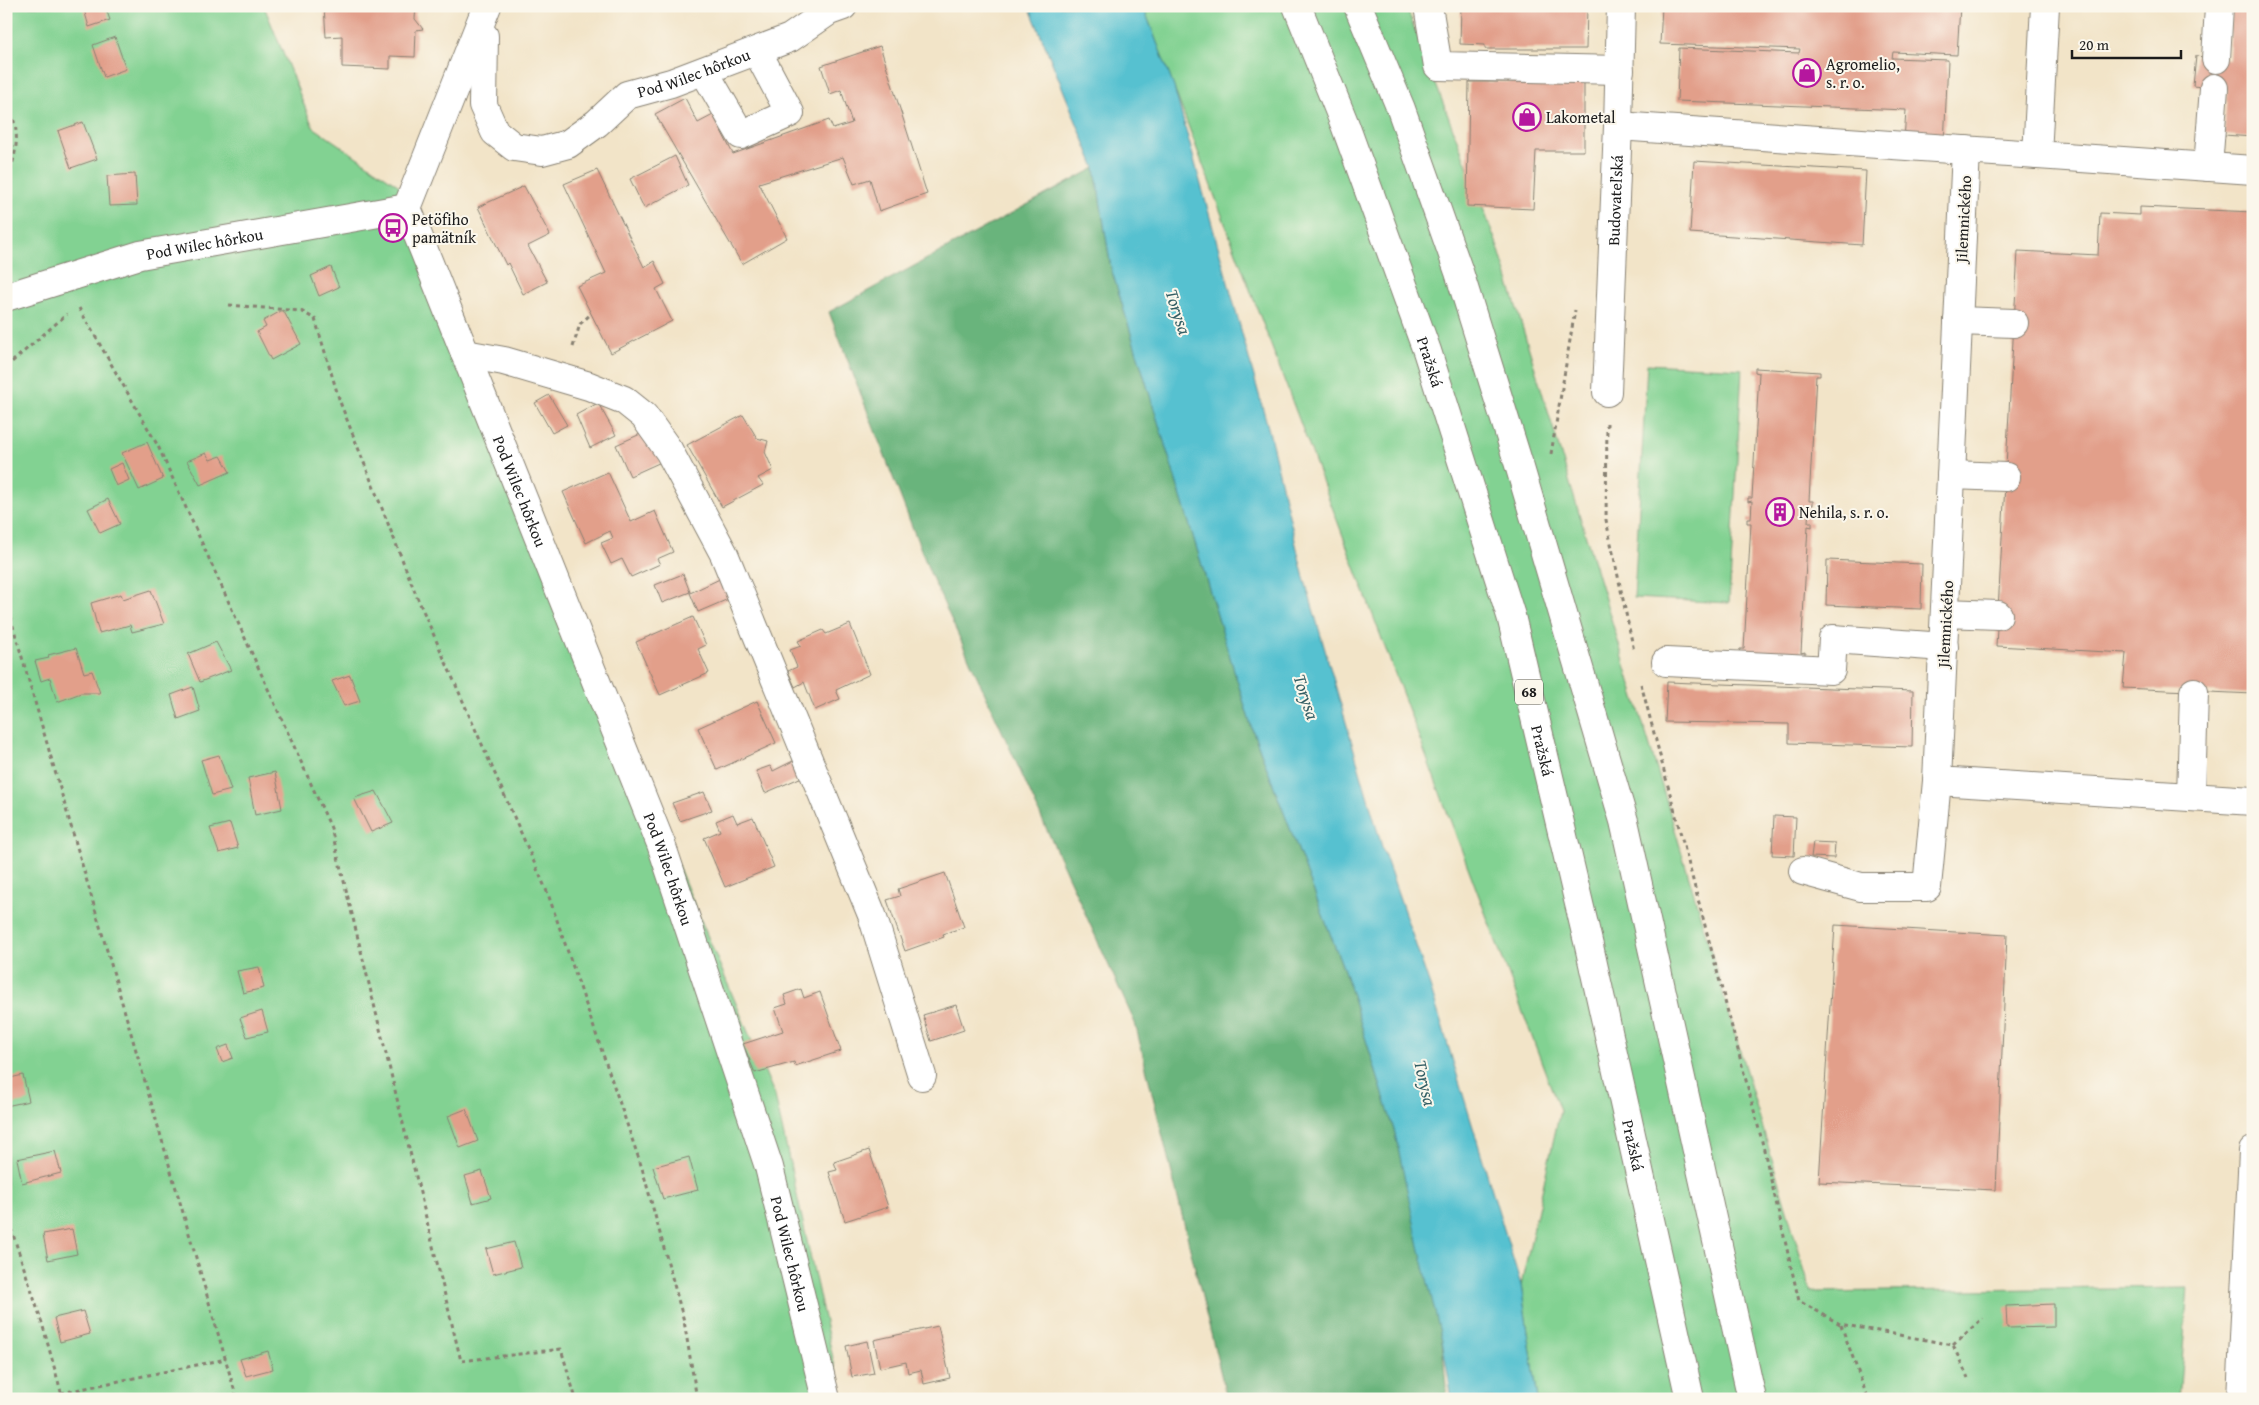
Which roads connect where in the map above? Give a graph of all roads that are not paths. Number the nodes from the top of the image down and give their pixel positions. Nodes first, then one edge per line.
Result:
1 (843, 6) edge
2 (1297, 6) edge
3 (1358, 6) edge
4 (1428, 6) edge
5 (1621, 6) edge
6 (2045, 6) edge
7 (2219, 6) edge
8 (486, 12) edge
9 (757, 51) junction
10 (2216, 59) dead end
11 (1620, 70) junction
12 (704, 71) junction
13 (2214, 88) dead end
14 (1618, 126) junction
15 (1966, 150) junction
16 (2037, 155) junction
17 (2208, 167) junction
18 (2253, 170) edge
19 (407, 208) junction
20 (6, 297) edge
21 (1958, 321) junction
22 (2014, 323) dead end
23 (465, 354) junction
24 (1607, 392) road end
25 (1951, 475) junction
26 (2006, 477) dead end
27 (1945, 613) junction
28 (1998, 615) dead end
29 (1944, 646) junction
30 (1666, 662) dead end
31 (2194, 692) dead end
32 (1937, 781) junction
33 (2190, 798) junction
34 (2253, 801) edge
35 (1804, 871) dead end
36 (922, 1076) dead end
37 (2253, 1152) edge
38 (826, 1399) edge
39 (1690, 1399) edge
40 (1752, 1399) edge
41 (2241, 1399) edge

1 - 9 street, Pod Wilec hôrkou
2 - 39 street, Pražská / 68
3 - 40 street
4 - 11 street
5 - 11 street, Budovateľská
6 - 16 street
7 - 10 street
8 - 12 street, Pod Wilec hôrkou
8 - 19 street, Pod Wilec hôrkou
9 - 12 street, Pod Wilec hôrkou
9 - 12 street
11 - 14 street, Budovateľská
13 - 17 street
14 - 15 street
14 - 24 street, Budovateľská
15 - 16 street
15 - 21 street, Jilemnického
16 - 17 street
17 - 18 street
19 - 20 street, Pod Wilec hôrkou
19 - 23 street, Pod Wilec hôrkou
21 - 22 street
21 - 25 street, Jilemnického
23 - 36 street
23 - 38 street, Pod Wilec hôrkou
25 - 26 street
25 - 27 street, Jilemnického
27 - 28 street
27 - 29 street, Jilemnického
29 - 30 street
29 - 32 street, Jilemnického
31 - 33 street
32 - 33 street
32 - 35 street, Jilemnického
33 - 34 street
37 - 41 street

